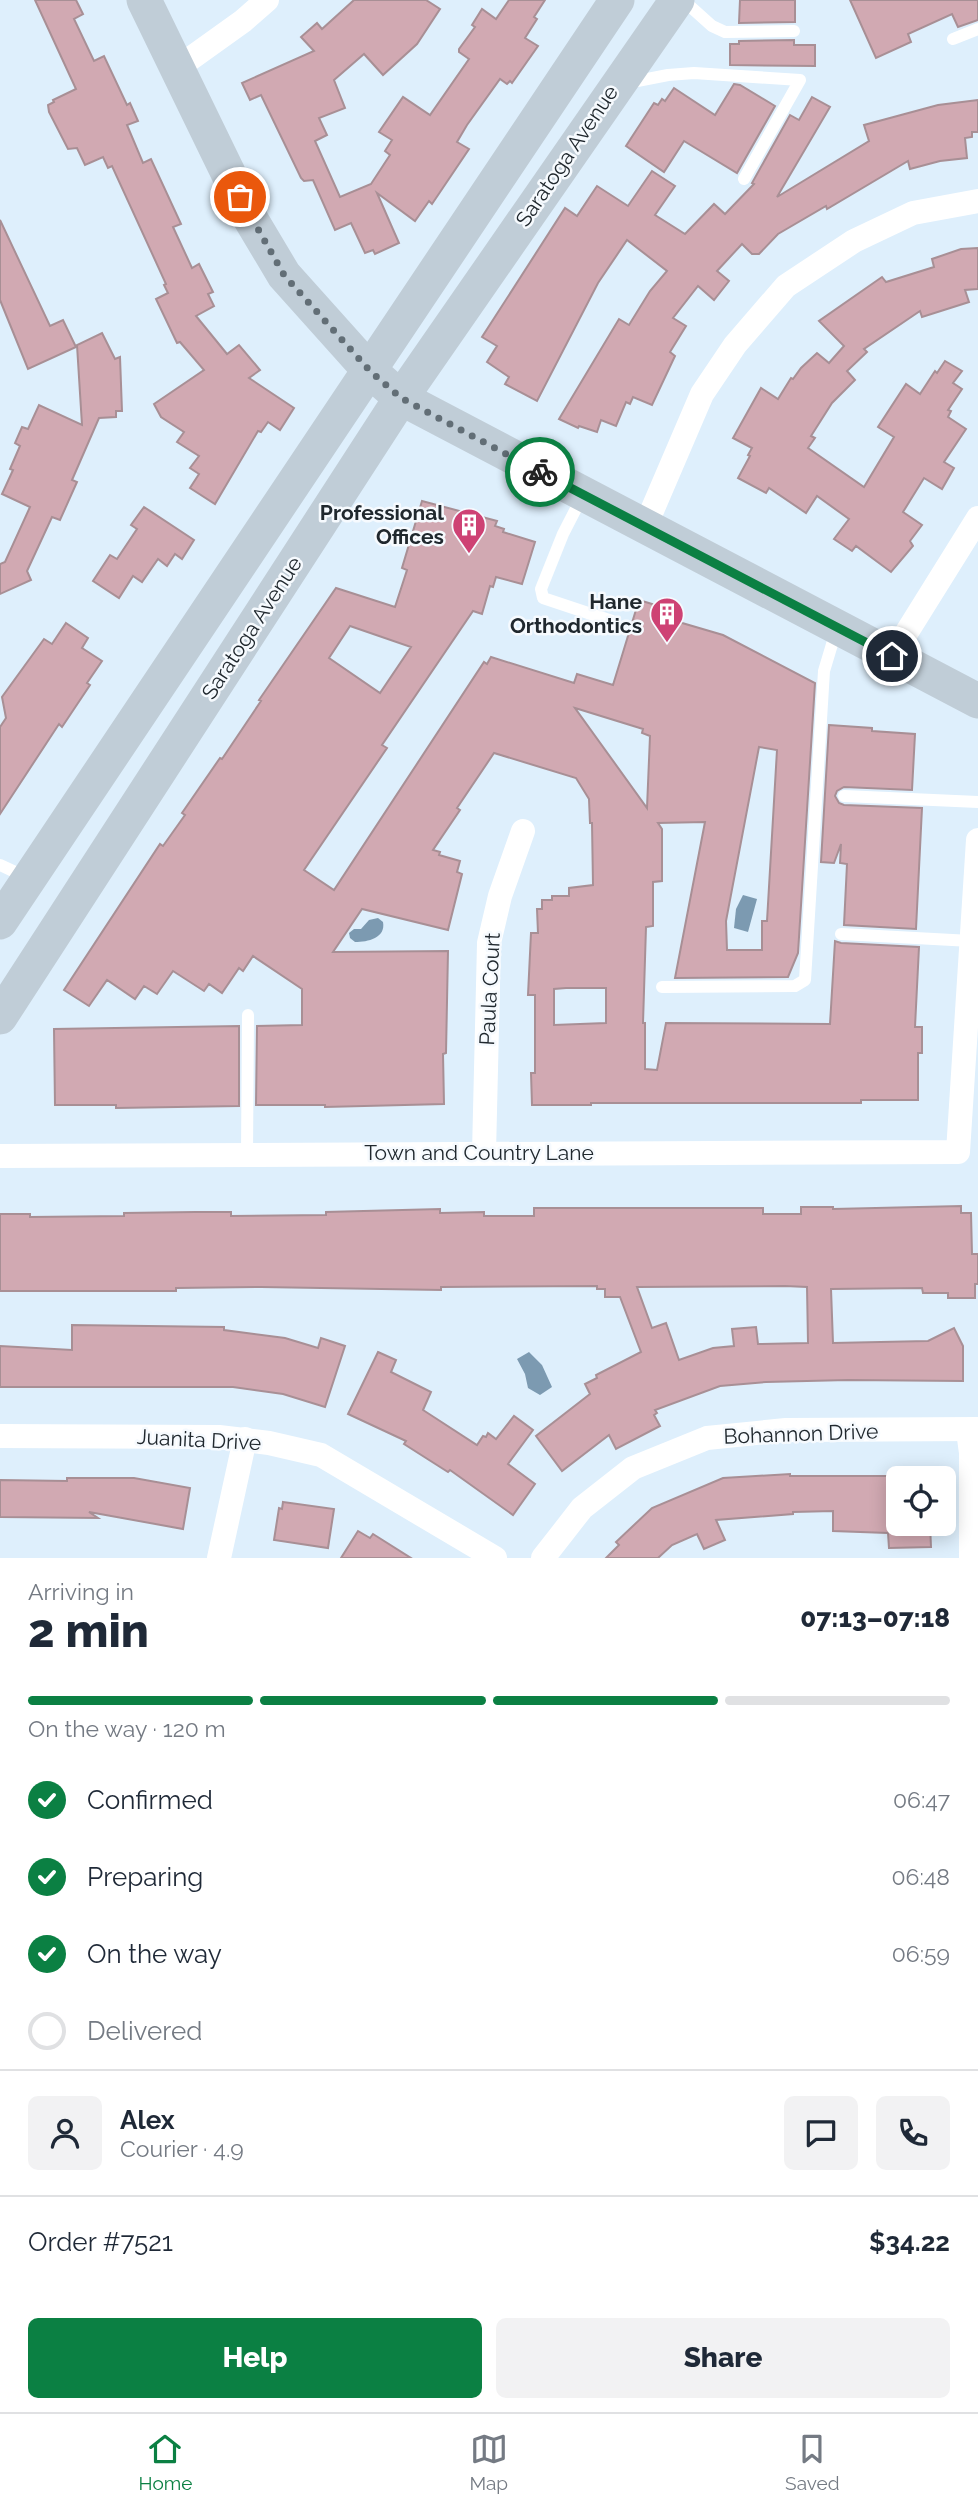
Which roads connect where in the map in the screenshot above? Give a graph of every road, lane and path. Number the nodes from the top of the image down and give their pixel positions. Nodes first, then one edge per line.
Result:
1 (144, 0) edge
2 (267, 0) edge
3 (617, 0) edge
4 (677, 0) edge
5 (683, 0) edge
6 (978, 29) edge
7 (794, 31) dead end
8 (953, 39) dead end
9 (176, 69) junction
10 (616, 85) junction
11 (744, 180) dead end
12 (978, 201) edge
13 (370, 371) junction
14 (401, 398) junction
15 (583, 495) junction
16 (978, 518) edge
17 (645, 527) junction
18 (612, 621) dead end
19 (838, 628) junction
20 (892, 656) junction
21 (978, 701) edge
22 (844, 796) dead end
23 (978, 802) edge
24 (523, 831) dead end
25 (978, 840) edge
26 (14, 872) edge
27 (0, 922) edge
28 (841, 934) dead end
29 (971, 940) junction
30 (662, 987) dead end
31 (248, 1015) dead end
32 (0, 1017) edge
33 (484, 1153) junction
34 (247, 1155) junction
35 (0, 1156) edge
36 (973, 1430) edge
37 (0, 1436) edge
38 (245, 1439) junction
39 (219, 1558) edge
40 (495, 1558) edge
41 (542, 1558) edge
42 (971, 1558) edge

1 - 9 main road
2 - 9 street
3 - 13 main road, Saratoga Avenue
4 - 10 main road, Saratoga Avenue
5 - 7 lane
6 - 8 lane
9 - 13 main road
10 - 11 lane
10 - 14 main road, Saratoga Avenue
12 - 17 street
13 - 14 main road
13 - 26 main road, Saratoga Avenue
14 - 15 main road
14 - 32 main road, Saratoga Avenue
15 - 17 main road
15 - 18 lane
16 - 20 street
17 - 19 main road
19 - 20 main road
19 - 30 lane
20 - 21 main road
22 - 23 lane
24 - 33 street, Paula Court
25 - 29 street
26 - 27 main road, Saratoga Avenue
28 - 29 lane
29 - 33 street, Town and Country Lane
31 - 34 lane
33 - 34 street, Town and Country Lane
34 - 35 street, Town and Country Lane
36 - 41 street, Bohannon Drive
36 - 42 street
37 - 38 street, Juanita Drive
38 - 39 street
38 - 40 street, Juanita Drive

